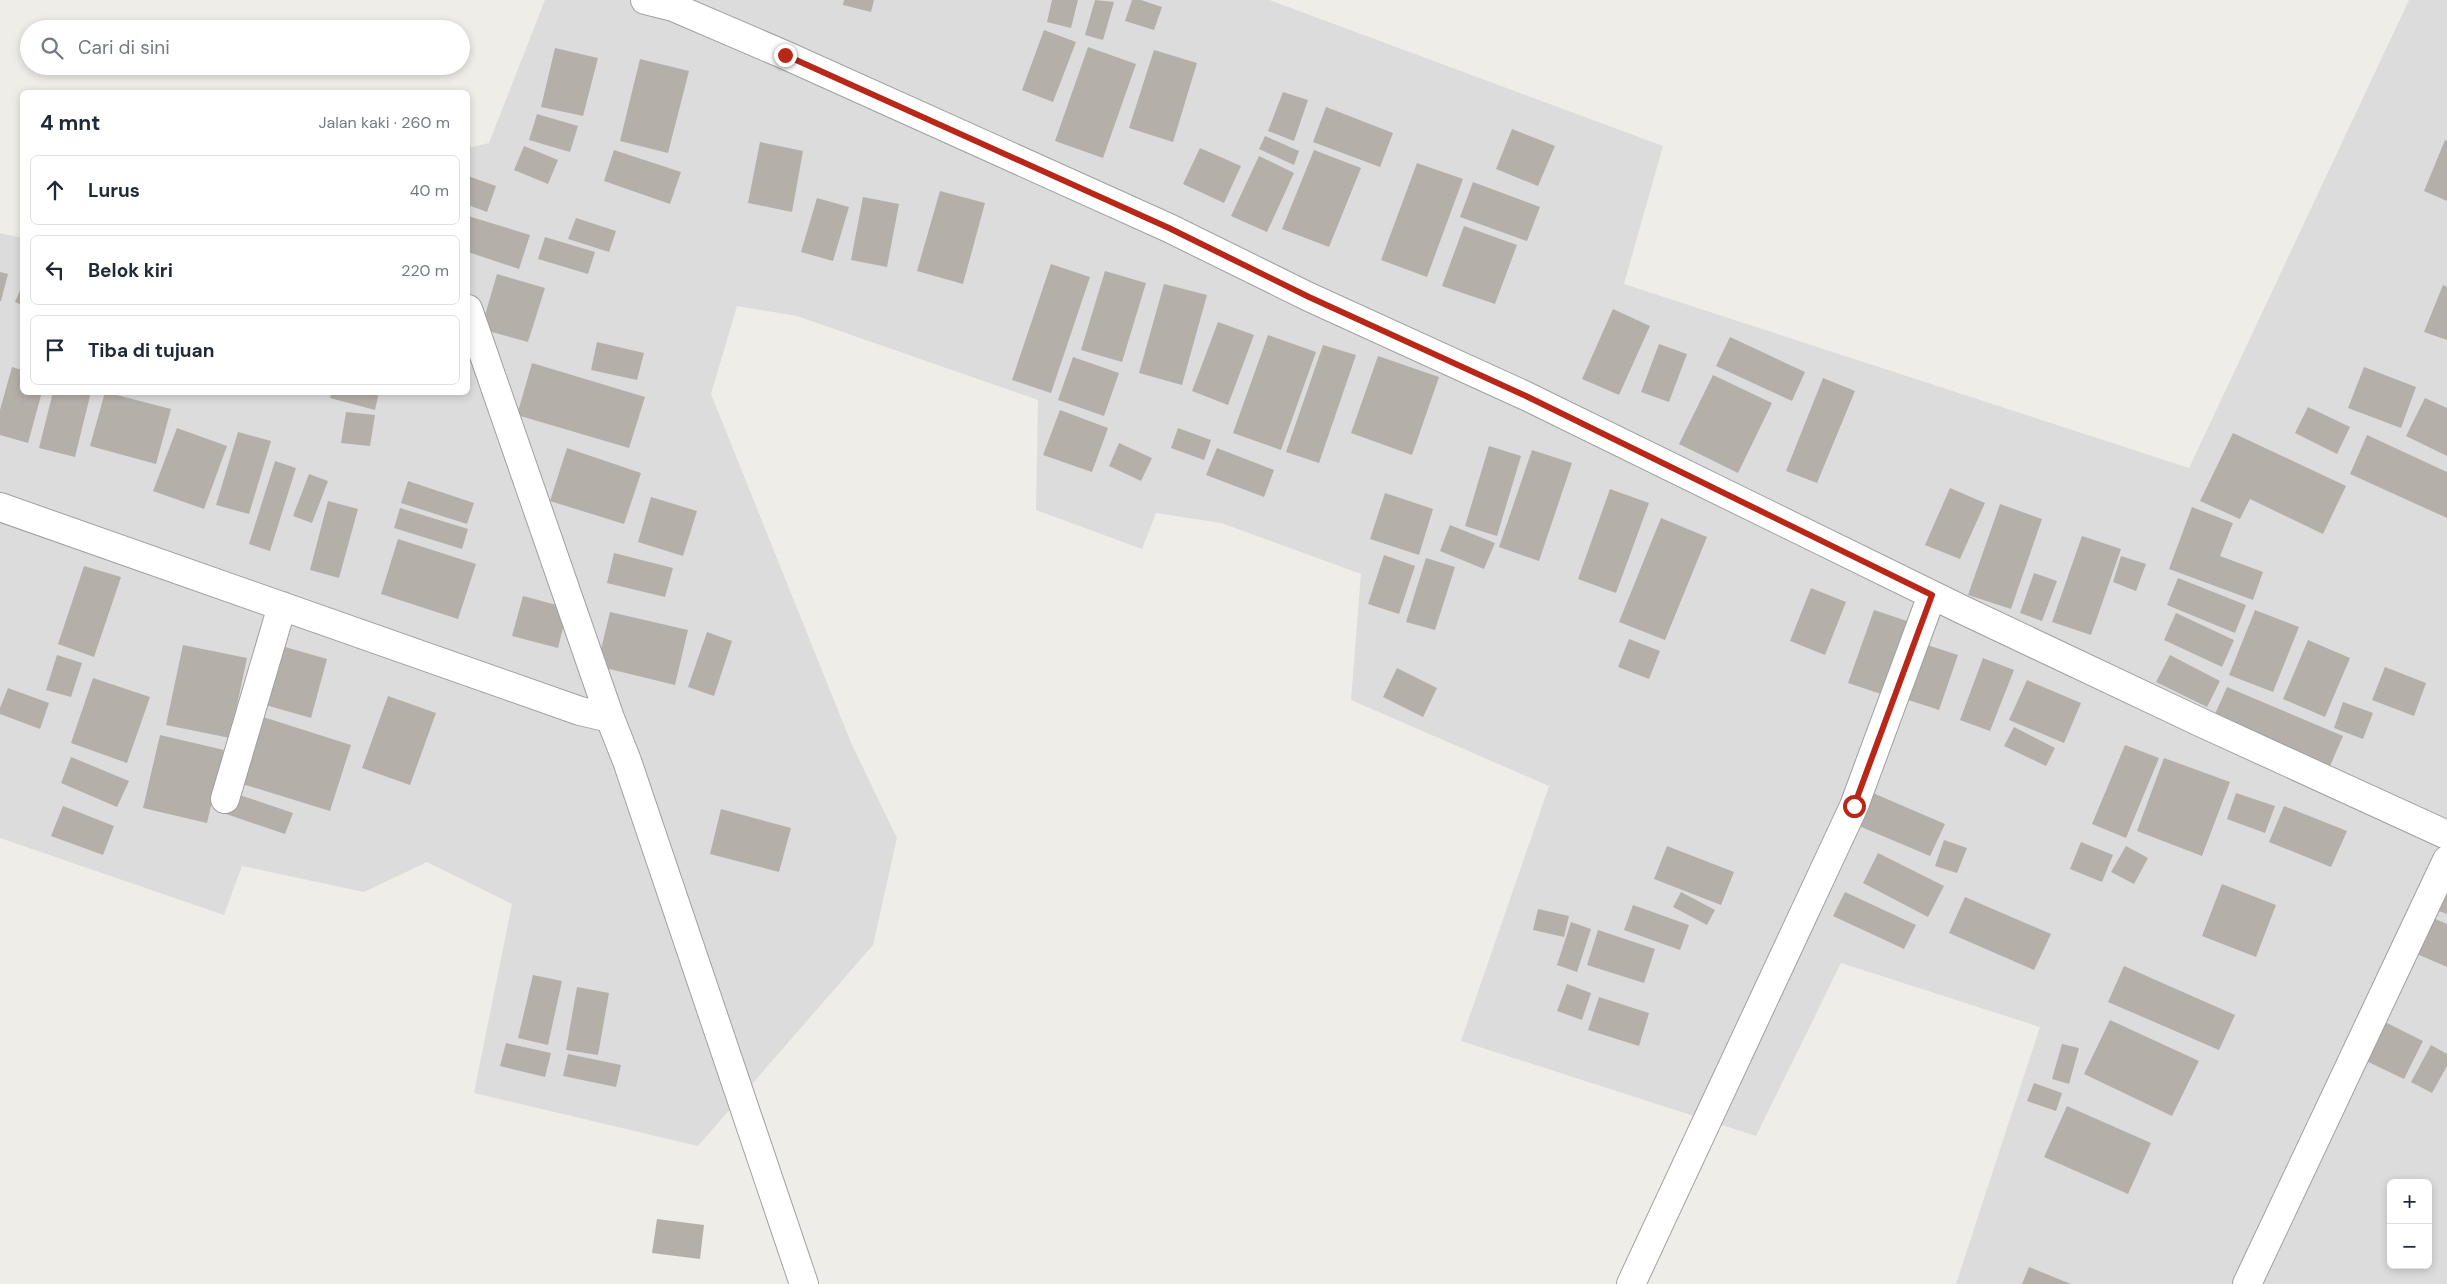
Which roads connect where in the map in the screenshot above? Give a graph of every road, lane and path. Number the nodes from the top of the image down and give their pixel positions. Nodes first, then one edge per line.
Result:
1 (645, 0) edge
2 (470, 315) edge
3 (0, 507) edge
4 (1932, 595) junction
5 (282, 606) junction
6 (610, 718) junction
7 (225, 800) dead end
8 (2447, 835) edge
9 (2447, 860) edge
10 (804, 1284) edge
11 (1631, 1284) edge
12 (2247, 1284) edge

1 - 4 street
2 - 6 street
3 - 5 street
4 - 8 street
4 - 11 street
5 - 6 street
5 - 7 street
6 - 10 street
9 - 12 street

